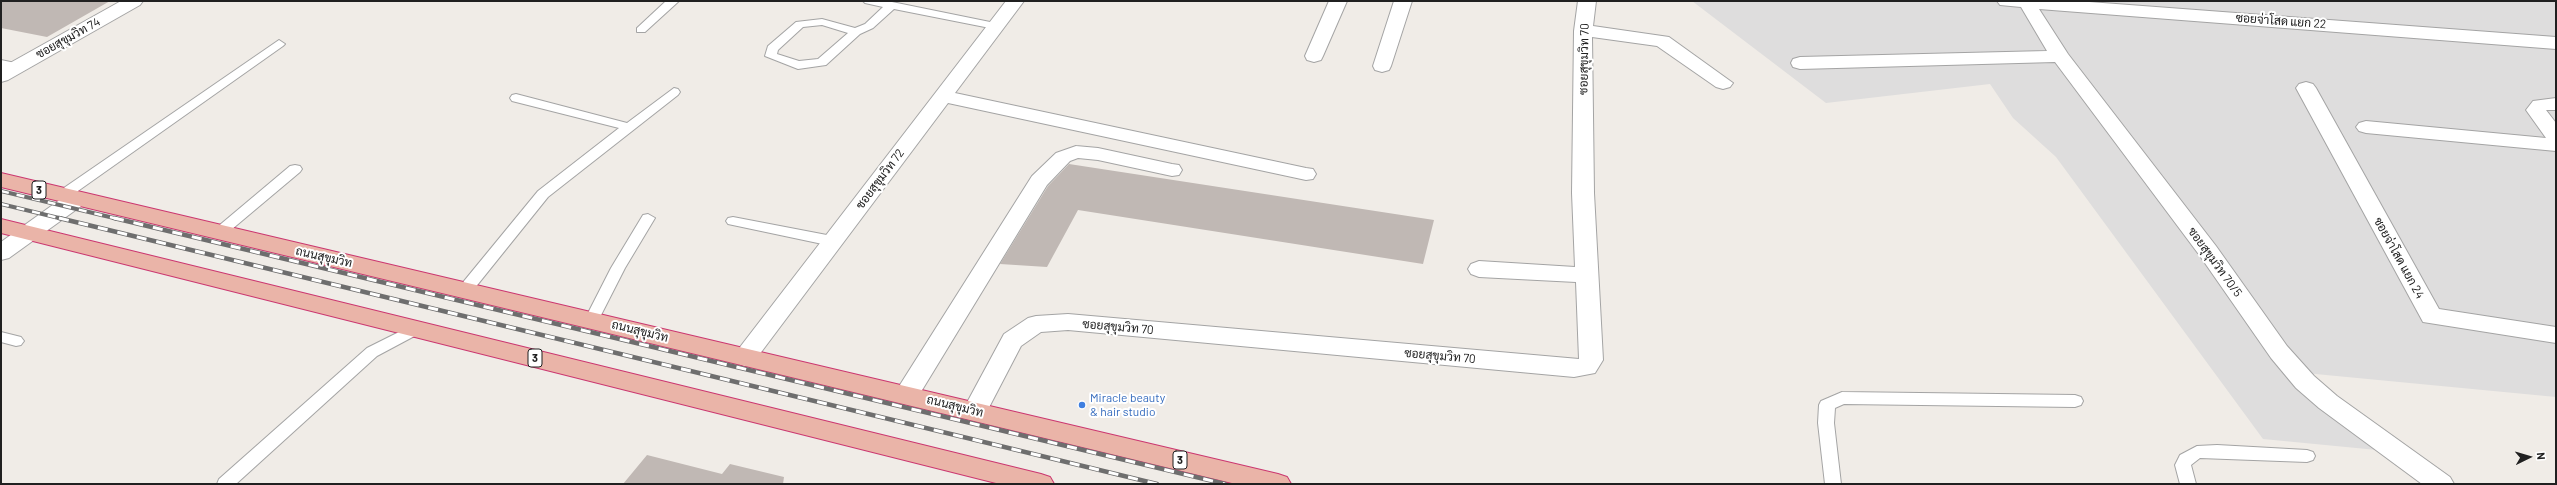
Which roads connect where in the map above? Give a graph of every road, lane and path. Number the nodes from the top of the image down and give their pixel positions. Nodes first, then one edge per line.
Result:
1 (134, 1) edge
2 (673, 1) edge
3 (869, 1) edge
4 (934, 1) edge
5 (1015, 1) edge
6 (1338, 1) edge
7 (1403, 1) edge
8 (1587, 1) edge
9 (2016, 2) edge
10 (892, 5) junction
11 (922, 11) junction
12 (996, 26) junction
13 (641, 30) dead end
14 (1583, 31) junction
15 (856, 32) junction
16 (2556, 43) edge
17 (279, 44) dead end
18 (1314, 56) dead end
19 (2060, 56) junction
20 (1800, 63) dead end
21 (1382, 66) dead end
22 (6, 69) edge
23 (1723, 84) dead end
24 (2306, 88) dead end
25 (674, 92) dead end
26 (942, 96) junction
27 (516, 98) dead end
28 (2556, 104) edge
29 (629, 127) junction
30 (2366, 127) dead end
31 (2556, 138) edge
32 (2556, 145) edge
33 (295, 169) dead end
34 (1172, 170) dead end
35 (1306, 174) dead end
36 (1, 180) edge
37 (70, 197) junction
38 (648, 218) dead end
39 (733, 221) dead end
40 (1, 226) edge
41 (28, 232) junction
42 (220, 232) junction
43 (832, 241) junction
44 (1, 253) edge
45 (1479, 269) dead end
46 (1587, 275) junction
47 (465, 290) junction
48 (592, 319) junction
49 (417, 328) junction
50 (2556, 335) edge
51 (745, 357) junction
52 (907, 394) junction
53 (2075, 401) dead end
54 (976, 410) junction
55 (2307, 456) dead end
56 (225, 484) edge
57 (1041, 484) edge
58 (1278, 484) edge
59 (1833, 484) edge
60 (2188, 484) edge
61 (2441, 484) edge

1 - 22 street, ซอยสุขุมวิท 74
2 - 13 lane
3 - 10 lane
4 - 11 lane
5 - 12 street, ซอยสุขุมวิท 72
6 - 18 street
7 - 21 street
8 - 14 street, ซอยสุขุมวิท 70
9 - 16 street, ซอยจ่าโสด แยก 22
9 - 19 street, ซอยสุขุมวิท 70/5
10 - 11 lane
10 - 15 lane
11 - 12 lane
12 - 26 street, ซอยสุขุมวิท 72
14 - 23 street
14 - 46 street, ซอยสุขุมวิท 70
15 - 15 lane
17 - 37 lane
19 - 20 street
19 - 61 street, ซอยสุขุมวิท 70/5
24 - 50 street, ซอยจ่าโสด แยก 24
25 - 29 lane
26 - 35 street
26 - 43 street, ซอยสุขุมวิท 72
27 - 29 lane
28 - 31 street
29 - 47 lane
30 - 32 street
33 - 42 lane
34 - 52 street
36 - 37 highway, ถนนสุขุมวิท / 3
37 - 41 street
37 - 42 highway, ถนนสุขุมวิท / 3
38 - 48 lane
39 - 43 lane
40 - 41 highway, 3
41 - 44 street
41 - 49 highway, 3
42 - 47 highway, ถนนสุขุมวิท / 3
43 - 51 street, ซอยสุขุมวิท 72
45 - 46 street
46 - 54 street, ซอยสุขุมวิท 70
47 - 48 highway, ถนนสุขุมวิท / 3
48 - 51 highway, ถนนสุขุมวิท / 3
49 - 56 lane
49 - 57 highway, 3
51 - 52 highway, ถนนสุขุมวิท / 3
52 - 54 highway, ถนนสุขุมวิท / 3
53 - 59 lane
54 - 58 highway, ถนนสุขุมวิท / 3
55 - 60 lane

